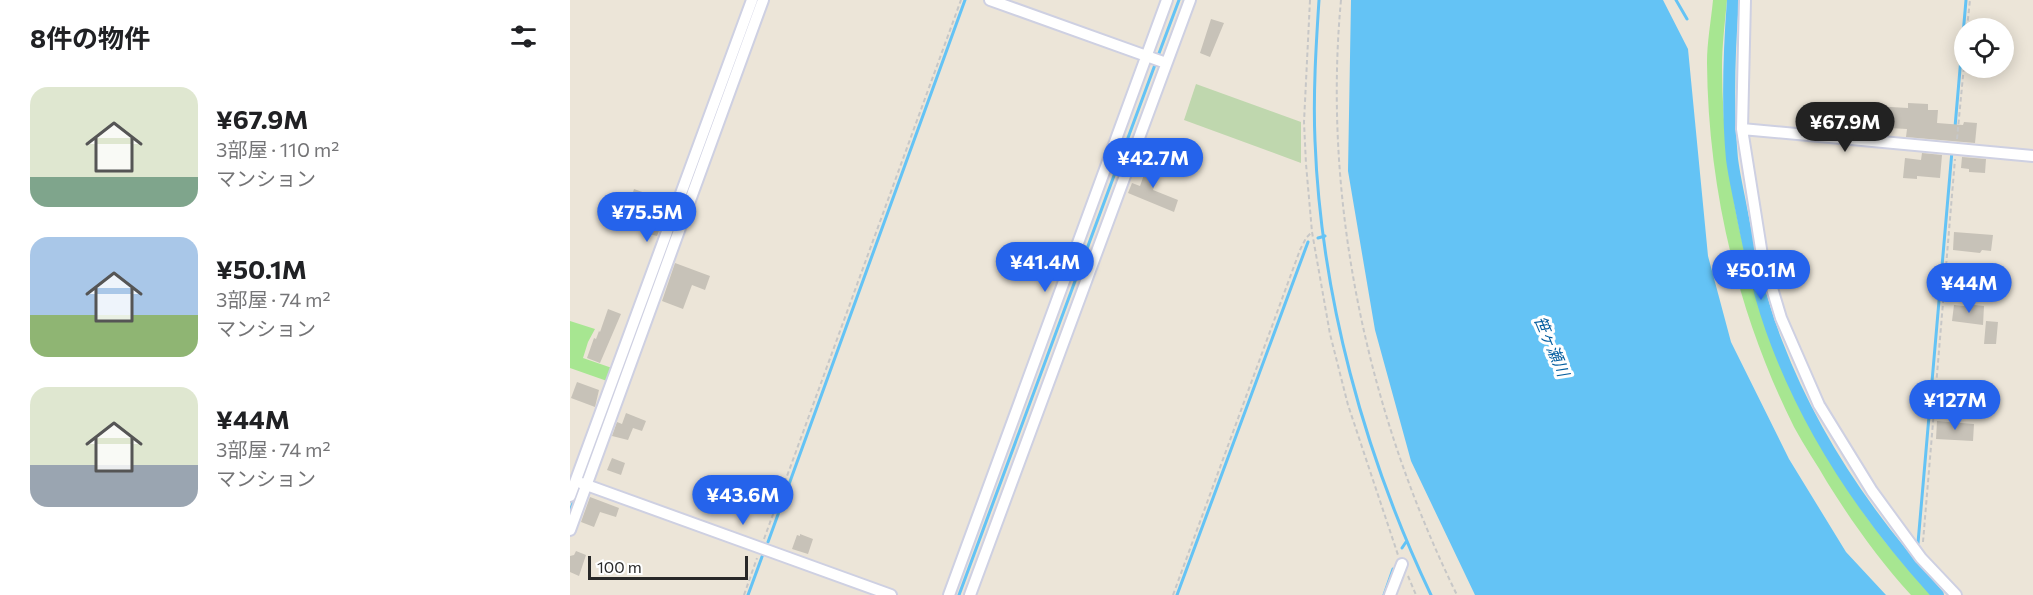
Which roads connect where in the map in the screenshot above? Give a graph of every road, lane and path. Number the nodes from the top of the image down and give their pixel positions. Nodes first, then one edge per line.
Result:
1 (752, 0) edge
2 (763, 0) edge
3 (961, 0) edge
4 (990, 0) edge
5 (1167, 0) edge
6 (1190, 0) edge
7 (1310, 0) edge
8 (1341, 0) edge
9 (1745, 0) edge
10 (1970, 0) edge
11 (1968, 18) edge
12 (1157, 59) junction
13 (1962, 78) edge
14 (1742, 129) junction
15 (1953, 149) junction
16 (2033, 156) edge
17 (1312, 232) junction
18 (579, 482) edge
19 (570, 496) edge
20 (570, 530) edge
21 (760, 548) junction
22 (1921, 558) junction
23 (1402, 564) junction
24 (744, 595) edge
25 (891, 595) edge
26 (949, 595) edge
27 (970, 595) edge
28 (1173, 595) edge
29 (1390, 595) edge
30 (1416, 595) edge
31 (1457, 595) edge
32 (1956, 595) edge

1 - 18 street
2 - 18 street
3 - 21 path
4 - 12 street
5 - 12 street
6 - 12 street
7 - 17 path
8 - 31 path
9 - 14 street
10 - 11 path
12 - 26 street
12 - 27 street
13 - 15 path
14 - 15 street
14 - 22 street
15 - 16 street
15 - 22 path
17 - 23 path
17 - 28 path
18 - 19 street
18 - 20 street
18 - 21 street
21 - 24 path
21 - 25 street
22 - 32 street
23 - 29 street
23 - 30 path

